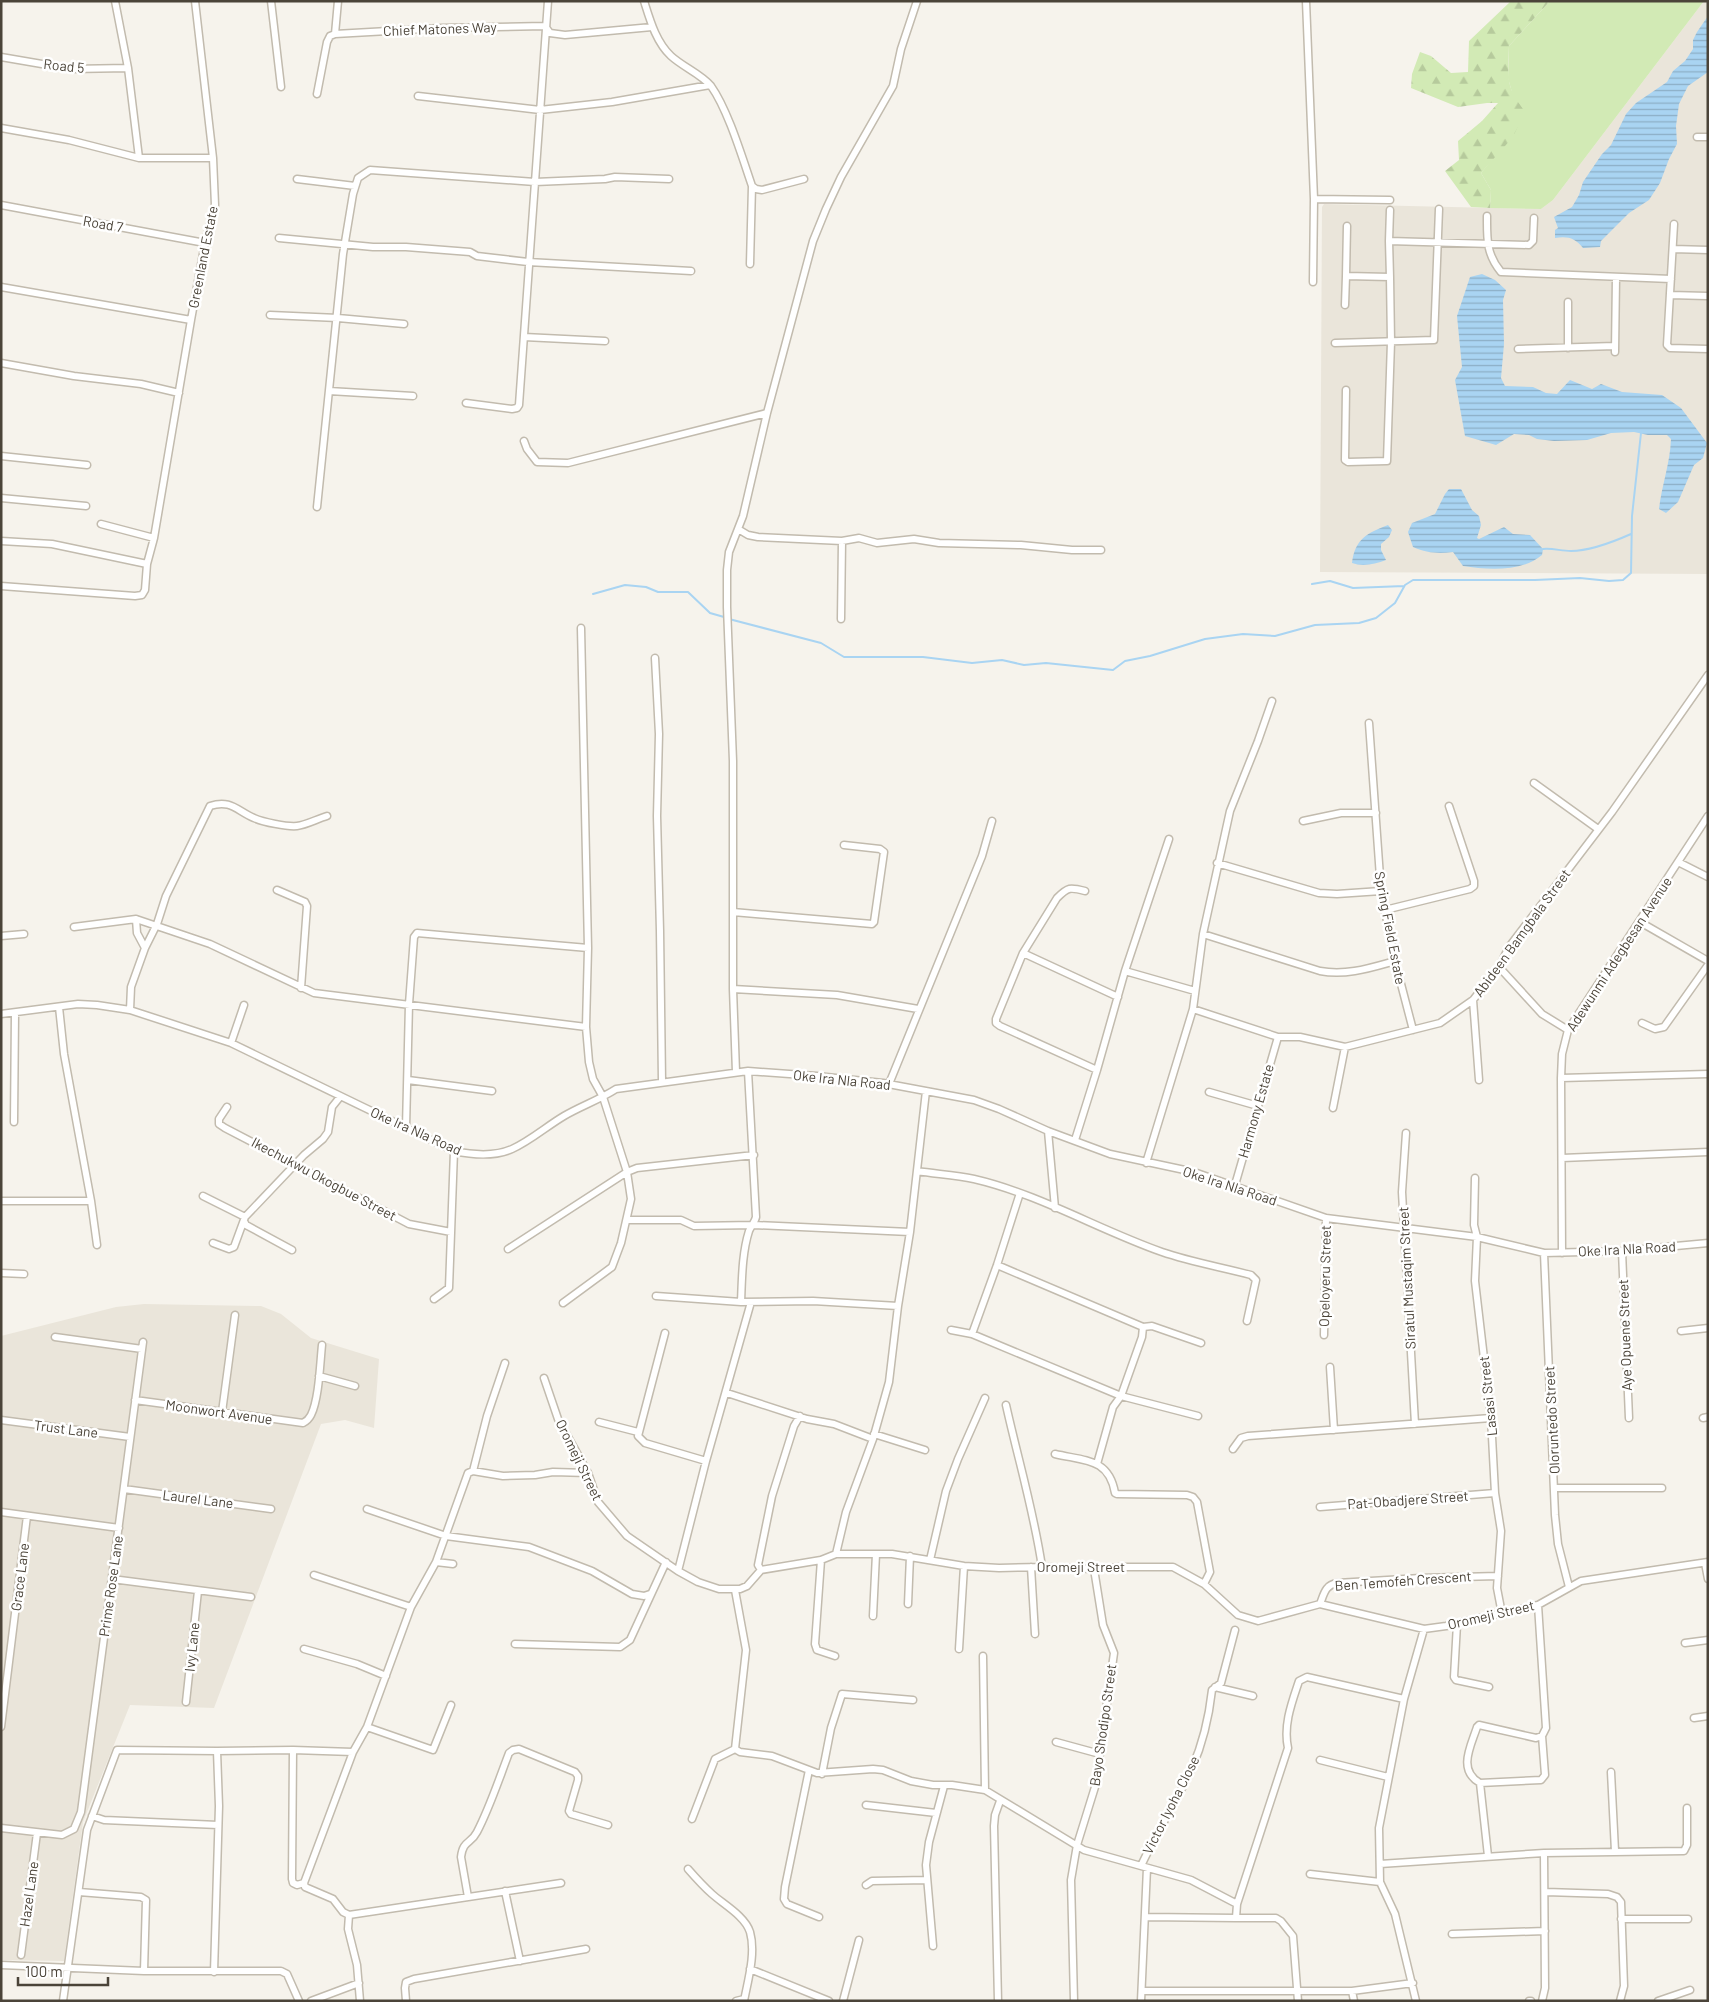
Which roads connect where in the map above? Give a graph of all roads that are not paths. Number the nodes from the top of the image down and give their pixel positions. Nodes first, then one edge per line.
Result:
1 (115, 1) edge
2 (195, 1) edge
3 (270, 1) edge
4 (338, 1) edge
5 (548, 1) edge
6 (644, 1) edge
7 (917, 1) edge
8 (1306, 1) edge
9 (545, 26) junction
10 (652, 26) junction
11 (335, 34) junction
12 (1, 57) edge
13 (128, 68) junction
14 (710, 85) junction
15 (281, 87) dead end
16 (317, 94) dead end
17 (418, 96) dead end
18 (540, 110) junction
19 (1, 128) edge
20 (1697, 137) dead end
21 (1708, 137) edge
22 (138, 158) junction
23 (213, 158) junction
24 (297, 179) dead end
25 (669, 179) dead end
26 (804, 179) dead end
27 (535, 182) junction
28 (355, 186) junction
29 (752, 186) junction
30 (1314, 200) junction
31 (1390, 200) dead end
32 (1, 205) edge
33 (1439, 209) dead end
34 (1390, 210) dead end
35 (1487, 216) dead end
36 (1534, 218) dead end
37 (1674, 224) dead end
38 (1347, 226) dead end
39 (279, 238) dead end
40 (1389, 241) junction
41 (1438, 242) junction
42 (205, 243) junction
43 (1487, 244) junction
44 (345, 245) junction
45 (1673, 249) junction
46 (1708, 250) edge
47 (528, 262) junction
48 (750, 264) dead end
49 (691, 271) dead end
50 (1346, 276) junction
51 (1390, 277) junction
52 (1616, 277) junction
53 (1671, 279) junction
54 (1313, 282) dead end
55 (1, 287) edge
56 (1670, 295) junction
57 (1707, 296) edge
58 (1568, 302) dead end
59 (1345, 305) dead end
60 (270, 315) dead end
61 (338, 318) junction
62 (191, 320) junction
63 (404, 324) dead end
64 (524, 337) junction
65 (604, 341) dead end
66 (1391, 342) junction
67 (1335, 343) dead end
68 (1568, 348) junction
69 (1518, 349) dead end
70 (1708, 349) edge
71 (1, 363) edge
72 (1346, 390) dead end
73 (329, 391) junction
74 (179, 393) junction
75 (413, 396) dead end
76 (466, 403) dead end
77 (767, 413) junction
78 (524, 441) dead end
79 (1, 456) edge
80 (87, 465) dead end
81 (1, 498) edge
82 (86, 506) dead end
83 (317, 507) dead end
84 (101, 524) dead end
85 (738, 529) junction
86 (154, 538) junction
87 (842, 540) junction
88 (1, 541) edge
89 (1101, 550) dead end
90 (147, 564) junction
91 (1, 586) edge
92 (842, 619) dead end
93 (581, 628) dead end
94 (655, 658) dead end
95 (1708, 675) edge
96 (1272, 701) dead end
97 (1368, 723) dead end
98 (1534, 783) dead end
99 (1449, 806) dead end
100 (1376, 814) junction
101 (327, 816) dead end
102 (1708, 816) edge
103 (992, 821) dead end
104 (1303, 821) dead end
105 (1598, 829) junction
106 (1169, 839) dead end
107 (844, 845) dead end
108 (1678, 862) junction
109 (1218, 863) junction
110 (1708, 877) edge
111 (277, 890) dead end
112 (1085, 891) dead end
113 (1381, 891) junction
114 (1385, 910) junction
115 (733, 912) junction
116 (136, 919) junction
117 (1640, 922) junction
118 (156, 924) junction
119 (74, 927) dead end
120 (24, 934) dead end
121 (1203, 934) junction
122 (1, 936) edge
123 (144, 948) junction
124 (588, 948) junction
125 (1022, 953) junction
126 (1394, 961) junction
127 (1708, 963) edge
128 (1498, 967) junction
129 (1125, 971) junction
130 (301, 988) junction
131 (733, 989) junction
132 (1195, 991) junction
133 (1118, 997) junction
134 (1473, 1000) junction
135 (409, 1004) junction
136 (244, 1005) dead end
137 (59, 1007) junction
138 (918, 1009) junction
139 (1193, 1009) junction
140 (130, 1010) junction
141 (15, 1013) junction
142 (1, 1014) edge
143 (1642, 1023) dead end
144 (586, 1027) junction
145 (1413, 1030) junction
146 (1568, 1030) junction
147 (1278, 1036) junction
148 (232, 1043) junction
149 (1345, 1047) junction
150 (1097, 1070) junction
151 (748, 1071) junction
152 (736, 1072) junction
153 (1708, 1074) edge
154 (1561, 1078) junction
155 (408, 1080) junction
156 (1478, 1080) dead end
157 (662, 1081) junction
158 (889, 1084) junction
159 (492, 1090) dead end
160 (926, 1090) junction
161 (1209, 1092) dead end
162 (340, 1097) junction
163 (603, 1097) junction
164 (1258, 1106) junction
165 (227, 1107) dead end
166 (1333, 1108) dead end
167 (14, 1122) dead end
168 (406, 1128) junction
169 (1048, 1131) junction
170 (1406, 1133) dead end
171 (1075, 1140) junction
172 (454, 1151) junction
173 (1708, 1152) edge
174 (754, 1155) junction
175 (1562, 1158) junction
176 (1146, 1163) junction
177 (296, 1164) junction
178 (917, 1171) junction
179 (627, 1172) junction
180 (1475, 1178) dead end
181 (1235, 1185) junction
182 (1020, 1193) junction
183 (203, 1196) dead end
184 (1, 1201) edge
185 (91, 1201) junction
186 (1055, 1208) junction
187 (1326, 1218) junction
188 (244, 1219) junction
189 (627, 1220) junction
190 (754, 1225) junction
191 (1405, 1227) junction
192 (451, 1232) junction
193 (910, 1232) junction
194 (1477, 1237) junction
195 (213, 1243) dead end
196 (1708, 1243) edge
197 (97, 1244) dead end
198 (508, 1249) dead end
199 (292, 1250) dead end
200 (1622, 1252) junction
201 (1544, 1253) junction
202 (1562, 1253) junction
203 (997, 1265) junction
204 (1, 1273) edge
205 (24, 1274) dead end
206 (656, 1296) dead end
207 (434, 1298) dead end
208 (741, 1302) junction
209 (751, 1302) junction
210 (563, 1303) dead end
211 (898, 1306) junction
212 (235, 1315) dead end
213 (1247, 1321) dead end
214 (1143, 1327) junction
215 (1708, 1328) edge
216 (951, 1330) dead end
217 (1681, 1331) dead end
218 (665, 1333) dead end
219 (972, 1334) junction
220 (1324, 1335) dead end
221 (56, 1337) dead end
222 (1201, 1343) dead end
223 (322, 1345) dead end
224 (505, 1364) dead end
225 (1330, 1367) dead end
226 (319, 1376) junction
227 (544, 1378) dead end
228 (355, 1386) dead end
229 (727, 1392) junction
230 (1121, 1396) junction
231 (985, 1398) dead end
232 (135, 1400) junction
233 (1006, 1405) dead end
234 (222, 1412) junction
235 (800, 1416) junction
236 (1198, 1416) dead end
237 (1491, 1418) junction
238 (1629, 1418) dead end
239 (1, 1420) edge
240 (600, 1422) dead end
241 (1415, 1424) junction
242 (1334, 1430) junction
243 (638, 1432) junction
244 (873, 1436) junction
245 (130, 1437) junction
246 (1234, 1449) dead end
247 (925, 1450) dead end
248 (1056, 1454) dead end
249 (706, 1461) junction
250 (1096, 1464) junction
251 (473, 1471) junction
252 (588, 1473) junction
253 (1555, 1488) junction
254 (1662, 1488) dead end
255 (124, 1489) junction
256 (1495, 1493) junction
257 (1320, 1507) dead end
258 (271, 1508) dead end
259 (367, 1509) dead end
260 (1, 1512) edge
261 (28, 1516) junction
262 (119, 1528) junction
263 (446, 1536) junction
264 (836, 1554) junction
265 (876, 1554) junction
266 (910, 1556) junction
267 (821, 1560) junction
268 (930, 1560) junction
269 (436, 1562) junction
270 (666, 1562) junction
271 (1706, 1563) edge
272 (453, 1564) dead end
273 (964, 1566) junction
274 (1042, 1567) junction
275 (1031, 1568) junction
276 (1094, 1569) junction
277 (760, 1570) junction
278 (678, 1571) junction
279 (314, 1575) dead end
280 (1498, 1576) junction
281 (112, 1579) junction
282 (1708, 1579) edge
283 (1204, 1584) junction
284 (1569, 1587) junction
285 (735, 1590) junction
286 (198, 1591) junction
287 (650, 1594) junction
288 (251, 1597) dead end
289 (908, 1604) dead end
290 (1320, 1604) junction
291 (1538, 1605) junction
292 (411, 1607) junction
293 (1502, 1614) junction
294 (873, 1616) dead end
295 (1457, 1624) junction
296 (1424, 1629) junction
297 (1235, 1630) dead end
298 (1035, 1634) dead end
299 (1708, 1640) edge
300 (1685, 1643) dead end
301 (515, 1644) dead end
302 (304, 1649) dead end
303 (959, 1649) dead end
304 (835, 1656) dead end
305 (983, 1656) dead end
306 (386, 1676) junction
307 (1214, 1687) junction
308 (1489, 1687) dead end
309 (1253, 1696) dead end
310 (1404, 1699) junction
311 (914, 1700) dead end
312 (186, 1702) dead end
313 (451, 1705) dead end
314 (1708, 1716) edge
315 (1694, 1718) dead end
316 (1, 1727) edge
317 (367, 1728) junction
318 (1542, 1736) junction
319 (1056, 1742) dead end
320 (735, 1749) junction
321 (293, 1750) junction
322 (217, 1751) junction
323 (353, 1752) junction
324 (1100, 1754) junction
325 (1320, 1760) dead end
326 (809, 1770) junction
327 (1611, 1772) dead end
328 (822, 1774) junction
329 (1388, 1777) junction
330 (1480, 1783) junction
331 (944, 1786) junction
332 (984, 1790) junction
333 (1000, 1801) junction
334 (866, 1805) dead end
335 (1687, 1808) dead end
336 (936, 1812) junction
337 (92, 1816) junction
338 (692, 1819) dead end
339 (218, 1825) junction
340 (608, 1825) dead end
341 (1, 1828) edge
342 (38, 1833) junction
343 (1077, 1845) junction
344 (1615, 1851) junction
345 (1544, 1853) junction
346 (1488, 1856) junction
347 (1380, 1864) junction
348 (1144, 1867) junction
349 (688, 1869) dead end
350 (1310, 1874) dead end
351 (927, 1880) junction
352 (1380, 1882) junction
353 (304, 1883) junction
354 (561, 1883) dead end
355 (866, 1885) dead end
356 (505, 1891) junction
357 (79, 1892) junction
358 (1546, 1892) junction
359 (468, 1897) junction
360 (1237, 1904) junction
361 (349, 1915) junction
362 (819, 1917) dead end
363 (1145, 1917) junction
364 (1236, 1918) junction
365 (1621, 1919) junction
366 (1688, 1919) dead end
367 (1545, 1931) junction
368 (1452, 1934) dead end
369 (859, 1940) dead end
370 (934, 1946) dead end
371 (586, 1949) dead end
372 (21, 1955) dead end
373 (520, 1961) junction
374 (1, 1964) edge
375 (68, 1968) junction
376 (750, 1969) junction
377 (144, 1971) junction
378 (214, 1972) junction
379 (359, 1982) junction
380 (1413, 1983) junction
381 (1690, 1990) dead end
382 (1142, 1991) junction
383 (1297, 1991) junction
384 (1352, 1991) junction
385 (744, 2000) edge
386 (63, 2001) edge
387 (299, 2001) edge
388 (310, 2001) edge
389 (360, 2001) edge
390 (406, 2001) edge
391 (736, 2001) edge
392 (828, 2001) edge
393 (843, 2001) edge
394 (998, 2001) edge
395 (1074, 2001) edge
396 (1141, 2001) edge
397 (1298, 2001) edge
398 (1354, 2001) edge
399 (1416, 2001) edge
400 (1542, 2001) edge
401 (1620, 2001) edge
402 (1658, 2001) edge

1 - 13 street
2 - 23 street, Greenland Estate
3 - 15 street
4 - 11 street
5 - 9 street
6 - 10 street
7 - 77 street
8 - 30 street
9 - 10 street
9 - 11 street, Chief Matones Way
9 - 18 street
10 - 14 street
11 - 16 street
12 - 13 street, Road 5
13 - 22 street
14 - 18 street
14 - 29 street
17 - 18 street
18 - 27 street
19 - 22 street
20 - 21 street
22 - 23 street
23 - 42 street, Greenland Estate
24 - 28 street
25 - 27 street
26 - 29 street
27 - 28 street
27 - 47 street
28 - 44 street
29 - 48 street
30 - 31 street
30 - 54 street
32 - 42 street, Road 7
33 - 41 street
34 - 40 street
35 - 43 street
36 - 43 street
37 - 45 street
38 - 50 street
39 - 44 street
40 - 41 street
40 - 51 street
41 - 43 street
41 - 66 street
42 - 62 street, Greenland Estate
43 - 52 street
44 - 47 street
44 - 61 street
45 - 46 street
45 - 53 street
47 - 49 street
47 - 64 street
50 - 51 street
50 - 59 street
51 - 66 street
52 - 53 street
52 - 68 street
53 - 56 street
55 - 62 street, Greenland Estate
56 - 57 street
56 - 70 street
58 - 68 street
60 - 61 street
61 - 63 street
61 - 73 street
62 - 74 street
64 - 65 street
64 - 76 street
66 - 67 street
66 - 72 street
68 - 69 street
71 - 74 street
73 - 75 street
73 - 83 street
74 - 86 street
77 - 78 street
77 - 85 street
79 - 80 street
81 - 82 street
84 - 86 street
85 - 87 street
85 - 115 street
86 - 90 street
87 - 89 street
87 - 92 street
88 - 90 street
90 - 91 street
93 - 124 street
94 - 157 street
95 - 105 street, Abideen Bamgbala Street
96 - 109 street
97 - 100 street, Spring Field Estate
98 - 105 street
99 - 114 street
100 - 104 street
100 - 113 street, Spring Field Estate
101 - 118 street
102 - 108 street, Adewunmi Adegbesan Avenue
103 - 138 street
105 - 128 street, Abideen Bamgbala Street
106 - 129 street
107 - 115 street
108 - 110 street
108 - 117 street, Adewunmi Adegbesan Avenue
109 - 113 street
109 - 121 street
111 - 130 street
112 - 125 street
113 - 114 street, Spring Field Estate
114 - 126 street, Spring Field Estate
115 - 131 street
116 - 118 street
116 - 119 street
116 - 123 street
117 - 127 street
117 - 146 street, Adewunmi Adegbesan Avenue
118 - 123 street
118 - 130 street
120 - 122 street
121 - 126 street
121 - 132 street
123 - 140 street
124 - 135 street
124 - 144 street
125 - 133 street
125 - 150 street
126 - 145 street, Spring Field Estate
127 - 143 street
128 - 134 street, Abideen Bamgbala Street
128 - 146 street
129 - 132 street
129 - 133 street
130 - 135 street
131 - 138 street
131 - 152 street
132 - 139 street
133 - 150 street
134 - 145 street, Abideen Bamgbala Street
134 - 156 street
135 - 144 street
135 - 155 street
136 - 148 street
137 - 140 street, Oke Ira Nla Road
137 - 141 street, Oke Ira Nla Road
137 - 185 street
138 - 158 street
139 - 147 street, Abideen Bamgbala Street
139 - 176 street
140 - 148 street, Oke Ira Nla Road
141 - 142 street, Oke Ira Nla Road
141 - 167 street
144 - 163 street
145 - 149 street, Abideen Bamgbala Street
146 - 154 street, Adewunmi Adegbesan Avenue
147 - 149 street, Abideen Bamgbala Street
147 - 164 street, Harmony Estate
148 - 162 street, Oke Ira Nla Road
149 - 166 street
150 - 171 street
151 - 152 street, Oke Ira Nla Road
151 - 158 street, Oke Ira Nla Road
151 - 174 street
152 - 157 street, Oke Ira Nla Road
153 - 154 street
154 - 175 street, Adewunmi Adegbesan Avenue
155 - 159 street
155 - 168 street
157 - 163 street, Oke Ira Nla Road
158 - 160 street, Oke Ira Nla Road
160 - 169 street, Oke Ira Nla Road
160 - 178 street
161 - 164 street
162 - 168 street, Oke Ira Nla Road
162 - 177 street
163 - 172 street, Oke Ira Nla Road
163 - 179 street
164 - 181 street, Harmony Estate
165 - 177 street, Ikechukwu Okogbue Street
168 - 172 street, Oke Ira Nla Road
169 - 171 street, Oke Ira Nla Road
169 - 186 street
170 - 191 street, Siratul Mustaqim Street
171 - 176 street, Oke Ira Nla Road
172 - 192 street
173 - 175 street
174 - 179 street
174 - 190 street
175 - 202 street, Adewunmi Adegbesan Avenue
176 - 181 street, Oke Ira Nla Road
177 - 188 street
177 - 192 street, Ikechukwu Okogbue Street
178 - 182 street
178 - 193 street
179 - 189 street
179 - 198 street
180 - 194 street, Lasasi Street
181 - 187 street, Oke Ira Nla Road
182 - 186 street
182 - 203 street
183 - 188 street
184 - 185 street
185 - 197 street
186 - 213 street
187 - 191 street, Oke Ira Nla Road
187 - 220 street, Opeloyeru Street
188 - 195 street
188 - 199 street
189 - 190 street
189 - 210 street
190 - 193 street
190 - 208 street
191 - 194 street, Oke Ira Nla Road
191 - 241 street, Siratul Mustaqim Street
192 - 207 street
193 - 211 street
194 - 201 street, Oke Ira Nla Road
194 - 237 street, Lasasi Street
196 - 200 street, Oke Ira Nla Road
200 - 202 street, Oke Ira Nla Road
200 - 238 street, Aye Opuene Street
201 - 202 street, Oke Ira Nla Road
201 - 253 street, Oloruntedo Street
203 - 214 street
203 - 219 street
204 - 205 street
206 - 208 street
208 - 209 street
209 - 211 street
209 - 229 street
211 - 244 street
212 - 234 street
214 - 222 street
214 - 230 street
215 - 217 street
216 - 219 street
218 - 243 street
219 - 230 street
221 - 232 street, Prime Rose Lane
223 - 226 street
224 - 251 street
225 - 242 street
226 - 228 street
226 - 234 street, Moonwort Avenue
227 - 252 street, Oromeji Street
229 - 235 street
229 - 249 street
230 - 236 street
230 - 250 street
231 - 268 street
232 - 234 street, Moonwort Avenue
232 - 245 street, Prime Rose Lane
233 - 274 street
235 - 244 street
235 - 277 street
237 - 241 street
237 - 256 street, Lasasi Street
239 - 245 street, Trust Lane
240 - 243 street
241 - 242 street
242 - 246 street
243 - 249 street
244 - 247 street
244 - 264 street
245 - 255 street, Prime Rose Lane
248 - 250 street
249 - 278 street
250 - 283 street
251 - 252 street
251 - 263 street
252 - 270 street, Oromeji Street
253 - 254 street
253 - 284 street, Oloruntedo Street
255 - 258 street, Laurel Lane
255 - 262 street, Prime Rose Lane
256 - 257 street, Pat-Obadjere Street
256 - 280 street, Lasasi Street
259 - 263 street
260 - 261 street
261 - 262 street
261 - 316 street, Grace Lane
262 - 281 street, Prime Rose Lane
263 - 269 street
263 - 287 street
264 - 265 street, Oromeji Street
264 - 267 street, Oromeji Street
265 - 266 street, Oromeji Street
265 - 294 street
266 - 268 street, Oromeji Street
266 - 289 street
267 - 277 street, Oromeji Street
267 - 304 street
268 - 273 street, Oromeji Street
269 - 272 street
269 - 292 street
270 - 278 street, Oromeji Street
270 - 287 street
271 - 282 street
271 - 284 street, Oromeji Street
273 - 275 street, Oromeji Street
273 - 303 street
274 - 275 street, Oromeji Street
274 - 276 street, Oromeji Street
275 - 298 street
276 - 283 street, Oromeji Street
276 - 324 street, Bayo Shodipo Street
277 - 285 street
278 - 285 street, Oromeji Street
279 - 292 street
280 - 290 street, Ben Temofeh Crescent
280 - 293 street, Lasasi Street
281 - 286 street
281 - 342 street, Prime Rose Lane
283 - 290 street, Oromeji Street
284 - 291 street, Oromeji Street
285 - 320 street
286 - 288 street
286 - 312 street, Ivy Lane
287 - 301 street
290 - 296 street, Oromeji Street
291 - 293 street, Oromeji Street
291 - 318 street
292 - 306 street
293 - 295 street, Oromeji Street
295 - 296 street, Oromeji Street
295 - 308 street
296 - 310 street
297 - 307 street, Victor Iyoha Close
299 - 300 street
302 - 306 street
305 - 332 street
306 - 317 street
307 - 309 street
307 - 348 street, Victor Iyoha Close
310 - 329 street
310 - 360 street
311 - 328 street
313 - 317 street
314 - 315 street
317 - 323 street
318 - 330 street
318 - 330 street
319 - 324 street
320 - 326 street
320 - 338 street
321 - 322 street
321 - 323 street
321 - 353 street
322 - 337 street
322 - 339 street
323 - 353 street
324 - 343 street, Bayo Shodipo Street
325 - 329 street
326 - 328 street
326 - 362 street
327 - 344 street
328 - 331 street
329 - 347 street
330 - 346 street
331 - 332 street
331 - 336 street
332 - 333 street
333 - 343 street
333 - 394 street
334 - 336 street
335 - 344 street
336 - 351 street
337 - 339 street
337 - 357 street
339 - 378 street
340 - 359 street
341 - 342 street
342 - 372 street, Hazel Lane
343 - 348 street
343 - 395 street, Bayo Shodipo Street
344 - 345 street
345 - 346 street
345 - 358 street
346 - 347 street
347 - 352 street
348 - 360 street
348 - 363 street
349 - 376 street
350 - 352 street
351 - 355 street
351 - 370 street
352 - 380 street
353 - 361 street
354 - 356 street
356 - 359 street
356 - 373 street
357 - 375 street
357 - 377 street
358 - 365 street
358 - 367 street
359 - 361 street
360 - 364 street
361 - 379 street
363 - 364 street
363 - 382 street
364 - 383 street
365 - 366 street
365 - 401 street
367 - 368 street
367 - 400 street
369 - 393 street
371 - 373 street
373 - 390 street
374 - 375 street
375 - 377 street
375 - 386 street
376 - 385 street
376 - 392 street
377 - 378 street
378 - 387 street
379 - 388 street
379 - 389 street
380 - 384 street
380 - 399 street
381 - 402 street
382 - 383 street
382 - 396 street
383 - 384 street
383 - 397 street
384 - 398 street
385 - 391 street

